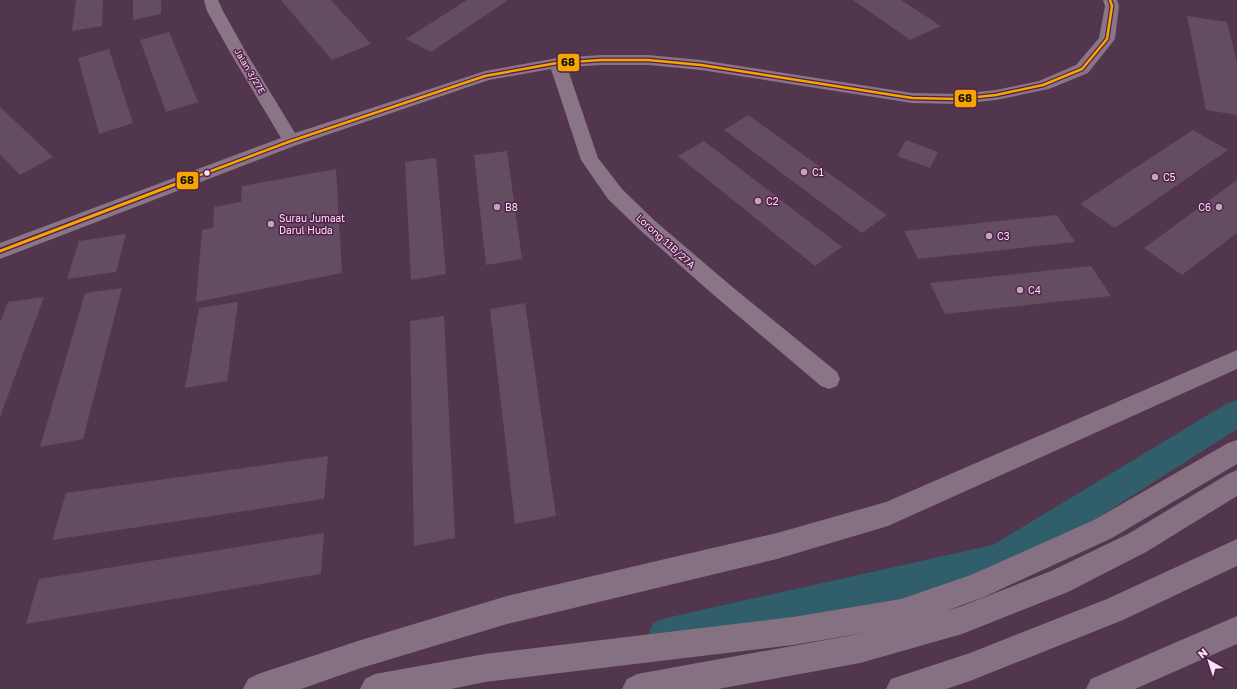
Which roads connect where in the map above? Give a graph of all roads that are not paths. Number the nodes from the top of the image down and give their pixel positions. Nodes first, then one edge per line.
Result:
1 (211, 0) edge
2 (1110, 0) edge
3 (557, 63) junction
4 (291, 141) junction
5 (0, 251) edge
6 (1237, 359) edge
7 (829, 379) dead end
8 (1237, 451) edge
9 (1237, 482) edge
10 (1237, 552) edge
11 (1237, 630) edge
12 (258, 689) edge
13 (374, 689) edge
14 (637, 689) edge
15 (901, 689) edge
16 (1101, 689) edge

1 - 4 street, Jalan 3/27E
2 - 3 street
3 - 4 street
3 - 7 street, Lorong 11B/27A
4 - 5 street
6 - 12 highway
8 - 13 highway
9 - 14 highway
10 - 15 highway
11 - 16 highway

